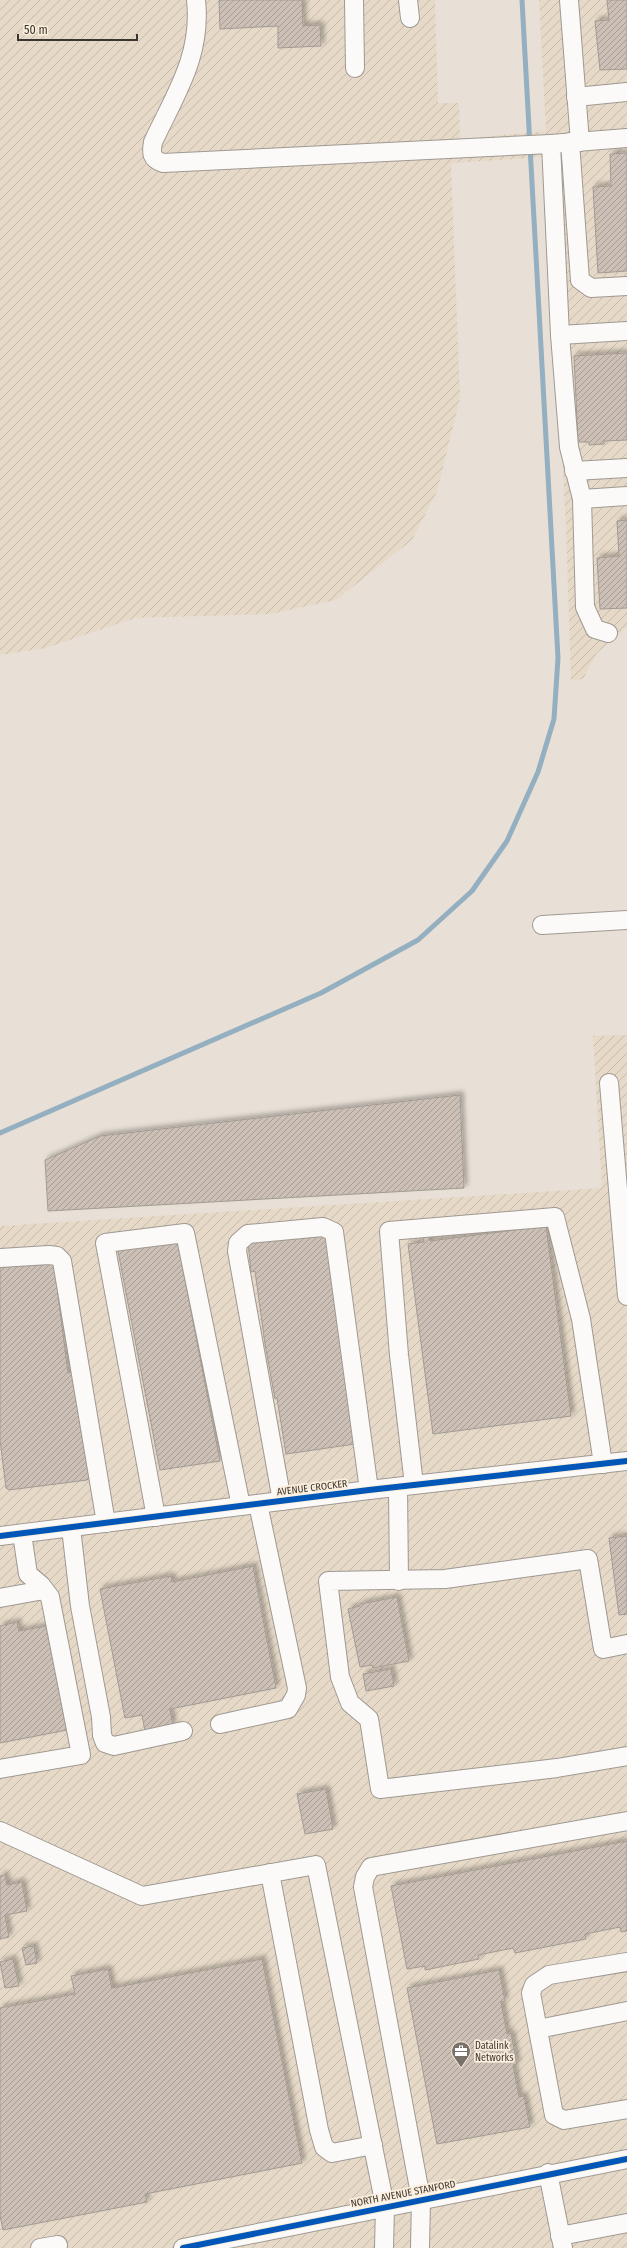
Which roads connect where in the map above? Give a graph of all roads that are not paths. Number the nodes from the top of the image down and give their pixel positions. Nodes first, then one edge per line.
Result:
1 (196, 0) edge
2 (354, 0) edge
3 (408, 0) edge
4 (569, 0) edge
5 (410, 18) dead end
6 (355, 68) dead end
7 (627, 92) edge
8 (576, 97) junction
9 (627, 138) edge
10 (575, 142) junction
11 (551, 144) junction
12 (627, 286) edge
13 (627, 331) edge
14 (560, 335) junction
15 (627, 468) edge
16 (574, 471) junction
17 (627, 496) edge
18 (582, 499) junction
19 (608, 633) dead end
20 (627, 920) edge
21 (542, 925) dead end
22 (609, 1083) dead end
23 (619, 1109) edge
24 (0, 1258) edge
25 (627, 1296) edge
26 (627, 1461) edge
27 (603, 1464) junction
28 (406, 1486) junction
29 (369, 1490) junction
30 (282, 1501) junction
31 (258, 1504) junction
32 (241, 1506) junction
33 (156, 1517) junction
34 (106, 1523) junction
35 (71, 1528) junction
36 (22, 1534) junction
37 (0, 1535) edge
38 (399, 1580) junction
39 (44, 1590) junction
40 (0, 1598) edge
41 (627, 1644) edge
42 (220, 1724) dead end
43 (183, 1731) dead end
44 (627, 1756) edge
45 (0, 1769) edge
46 (627, 1821) edge
47 (0, 1831) edge
48 (270, 1873) junction
49 (627, 1962) edge
50 (627, 2010) edge
51 (538, 2029) junction
52 (627, 2109) edge
53 (373, 2145) junction
54 (627, 2159) edge
55 (548, 2173) junction
56 (421, 2199) junction
57 (385, 2206) junction
58 (627, 2223) edge
59 (562, 2242) edge
60 (58, 2245) dead end
61 (40, 2248) edge
62 (183, 2248) edge
63 (384, 2248) edge
64 (420, 2248) edge

1 - 11 street
2 - 6 street
3 - 5 street
4 - 8 street
7 - 8 street
8 - 10 street
9 - 10 street
10 - 11 street
10 - 12 street
11 - 14 street
13 - 14 street
14 - 16 street
15 - 16 street
16 - 18 street
17 - 18 street
18 - 19 street
20 - 21 street
22 - 23 street
23 - 25 street
24 - 34 street
26 - 27 street, AVENUE CROCKER
27 - 28 street, AVENUE CROCKER
27 - 28 street
28 - 29 street, AVENUE CROCKER
28 - 38 street
29 - 30 street, AVENUE CROCKER
29 - 30 street
30 - 31 street, AVENUE CROCKER
31 - 32 street, AVENUE CROCKER
31 - 42 street
32 - 33 street, AVENUE CROCKER
32 - 33 street
33 - 34 street, AVENUE CROCKER
34 - 35 street, AVENUE CROCKER
35 - 36 street, AVENUE CROCKER
35 - 43 street
36 - 37 street, AVENUE CROCKER
36 - 39 street
38 - 41 street
38 - 44 street
39 - 40 street
39 - 45 street
46 - 56 street
47 - 48 street
48 - 53 street
48 - 53 street
49 - 51 street
50 - 51 street
51 - 52 street
53 - 57 street
54 - 55 street, NORTH AVENUE STANFORD
55 - 56 street, NORTH AVENUE STANFORD
55 - 59 street
56 - 57 street, NORTH AVENUE STANFORD
56 - 64 street
57 - 62 street, NORTH AVENUE STANFORD
57 - 63 street
58 - 59 street
60 - 61 street

